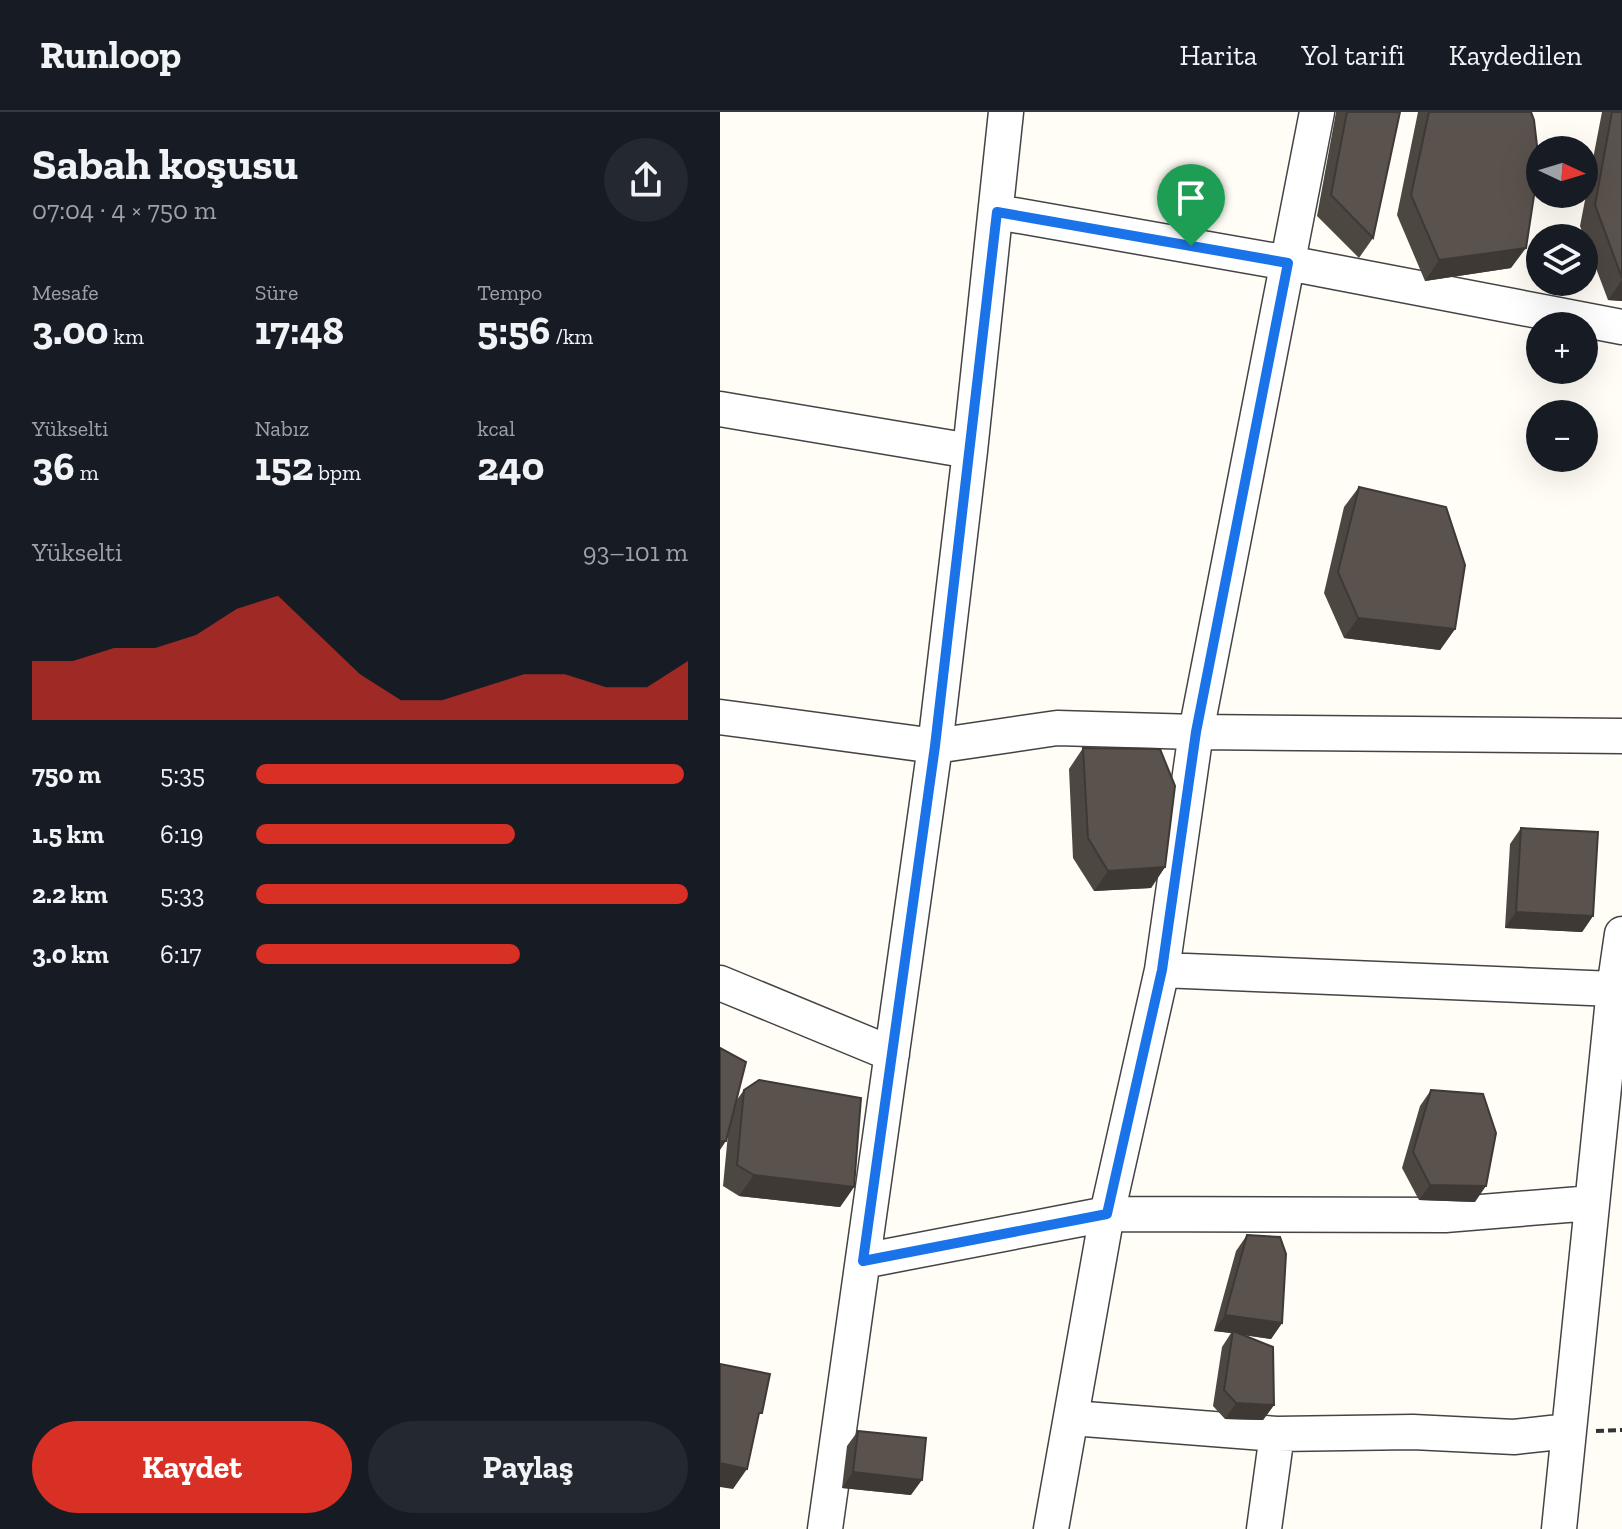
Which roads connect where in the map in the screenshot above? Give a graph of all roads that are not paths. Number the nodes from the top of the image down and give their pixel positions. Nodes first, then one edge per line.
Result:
1 (1006, 112) edge
2 (1317, 112) edge
3 (997, 212) junction
4 (1288, 263) junction
5 (1622, 327) edge
6 (720, 409) edge
7 (970, 451) junction
8 (720, 717) edge
9 (1196, 732) junction
10 (1622, 736) edge
11 (935, 746) junction
12 (1622, 934) edge
13 (1162, 970) junction
14 (720, 983) edge
15 (1614, 989) junction
16 (892, 1054) junction
17 (1592, 1203) junction
18 (1107, 1214) junction
19 (863, 1261) junction
20 (1072, 1418) junction
21 (1569, 1431) junction
22 (1277, 1434) junction
23 (825, 1529) edge
24 (1051, 1529) edge
25 (1264, 1529) edge
26 (1559, 1529) edge

1 - 3 street
2 - 4 street
3 - 4 street
3 - 7 street
4 - 5 street
4 - 9 street
6 - 7 street
7 - 11 street
8 - 11 street
9 - 10 street
9 - 11 street
9 - 13 street
11 - 16 street
12 - 15 street
13 - 15 street
13 - 18 street
14 - 16 street
15 - 17 street
16 - 19 street
17 - 18 street
17 - 21 street
18 - 19 street
18 - 20 street
19 - 23 street
20 - 22 street
20 - 24 street
21 - 22 street
21 - 26 street
22 - 25 street

